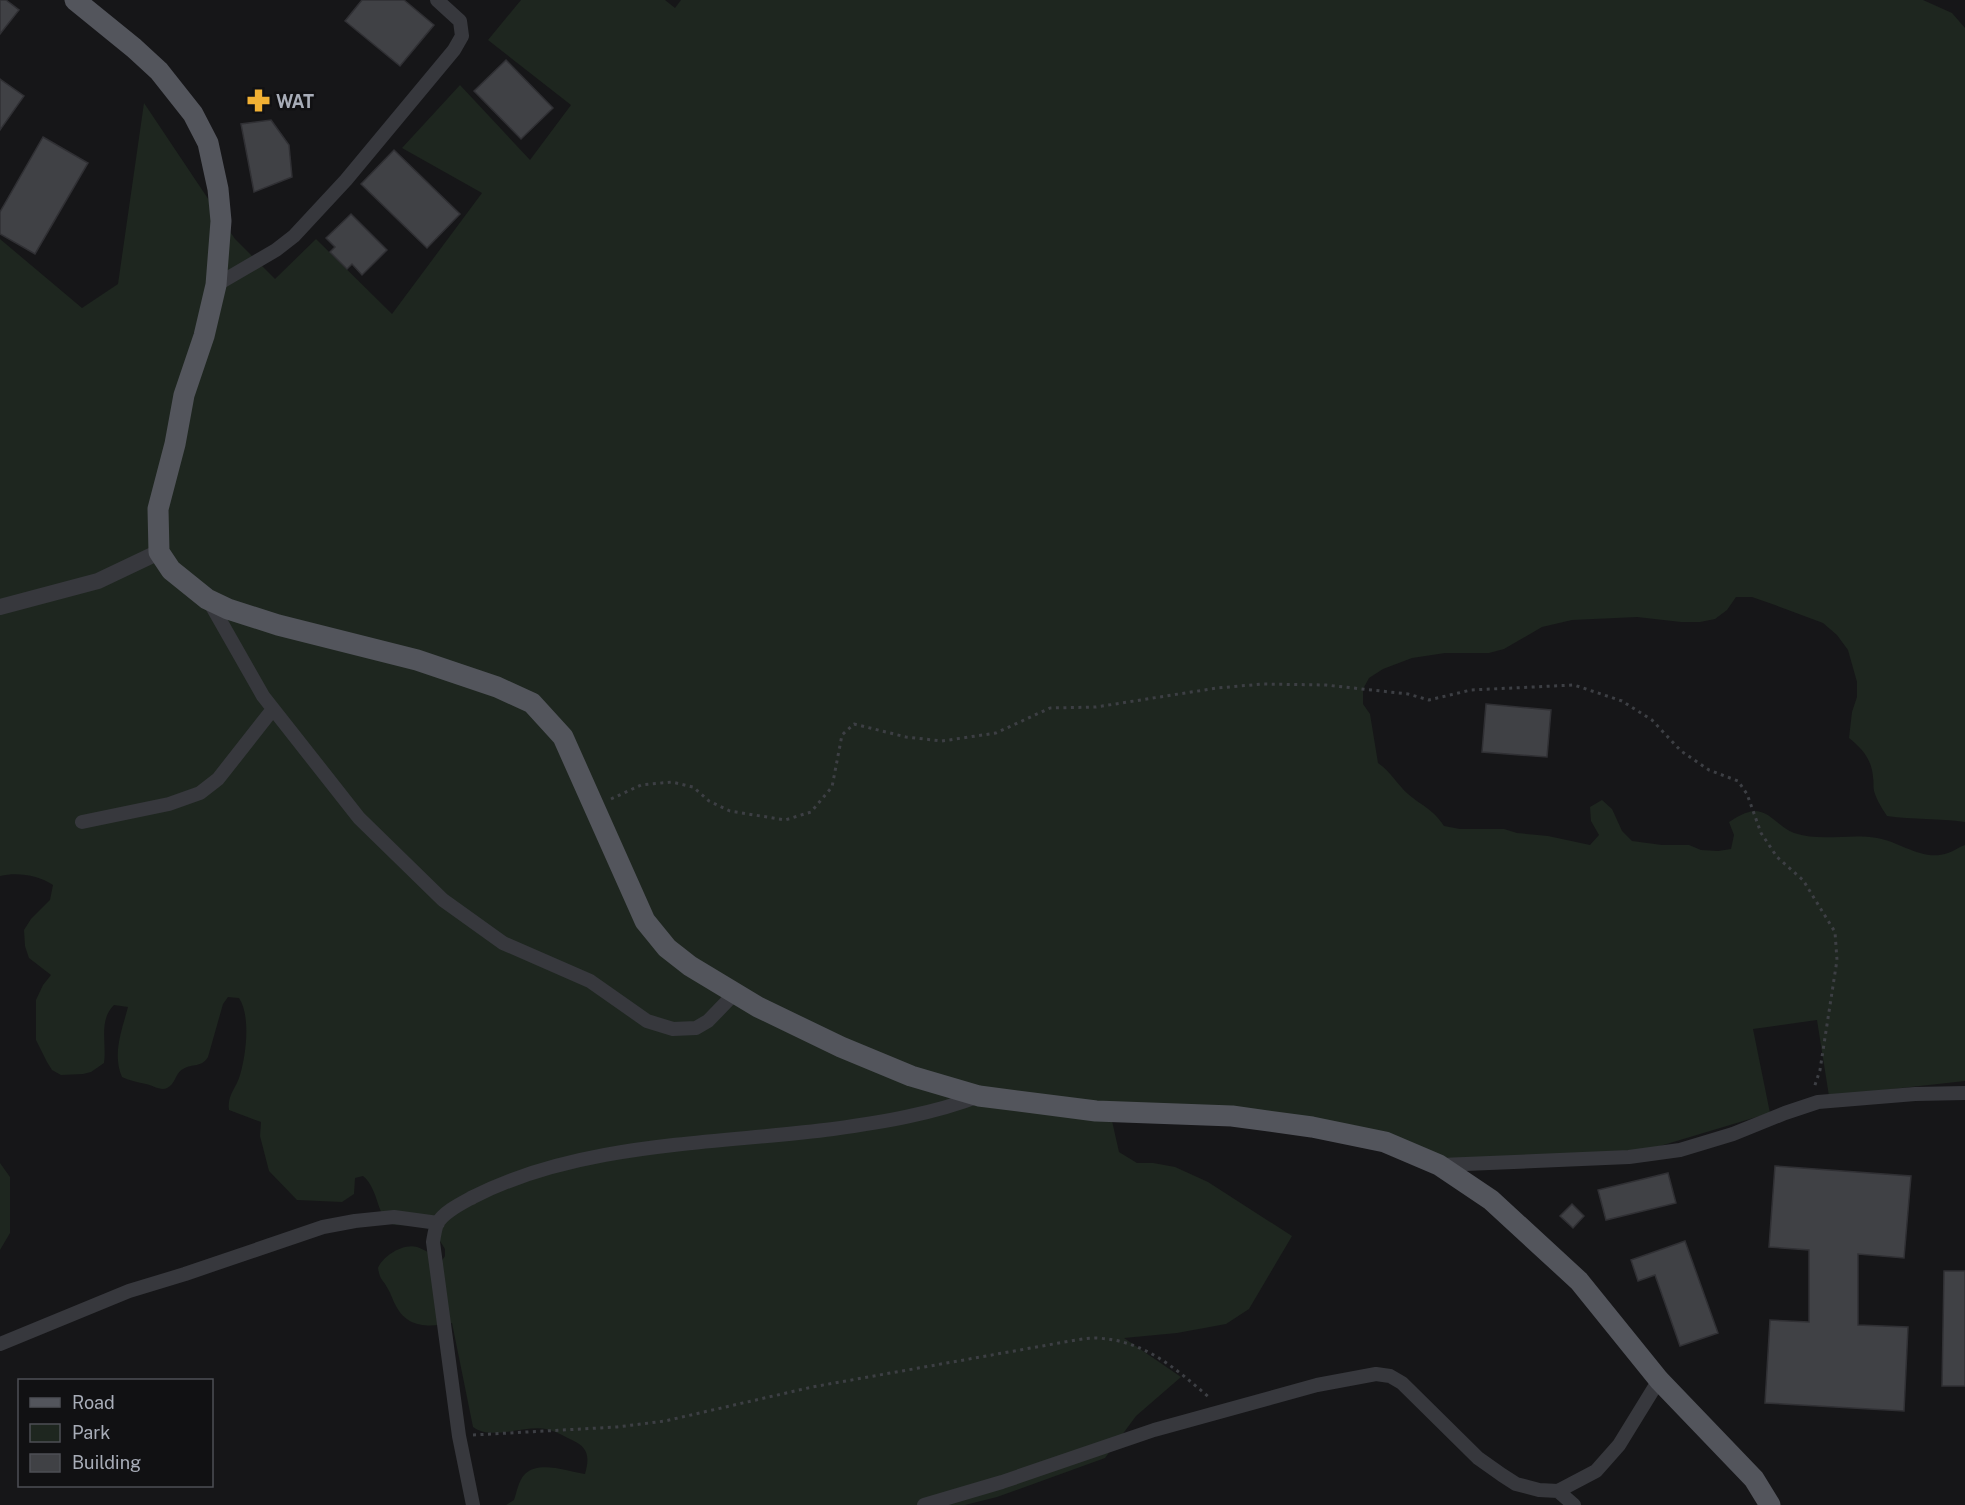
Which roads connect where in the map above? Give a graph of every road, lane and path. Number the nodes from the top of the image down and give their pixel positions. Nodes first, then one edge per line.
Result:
1 (75, 0) edge
2 (437, 0) edge
3 (216, 285) junction
4 (159, 552) junction
5 (207, 599) junction
6 (0, 607) edge
7 (273, 709) junction
8 (594, 806) junction
9 (82, 822) dead end
10 (735, 993) junction
11 (1965, 1093) edge
12 (979, 1096) junction
13 (1809, 1104) junction
14 (1439, 1165) junction
15 (438, 1223) junction
16 (0, 1344) edge
17 (1659, 1380) junction
18 (1224, 1410) junction
19 (459, 1436) junction
20 (1558, 1491) junction
21 (473, 1505) edge
22 (924, 1505) edge
23 (1574, 1505) edge
24 (1770, 1505) edge

1 - 3 main road
2 - 3 street
3 - 4 main road
4 - 5 main road
4 - 6 street
5 - 7 street
5 - 8 main road
7 - 9 street
7 - 10 street
8 - 10 main road
8 - 13 path
10 - 12 main road
11 - 13 street
12 - 14 main road
12 - 15 street
13 - 14 street
14 - 17 main road
15 - 16 street
15 - 19 street
17 - 20 street
17 - 24 main road
18 - 19 path
18 - 20 street
18 - 22 street
19 - 21 street
20 - 23 street

